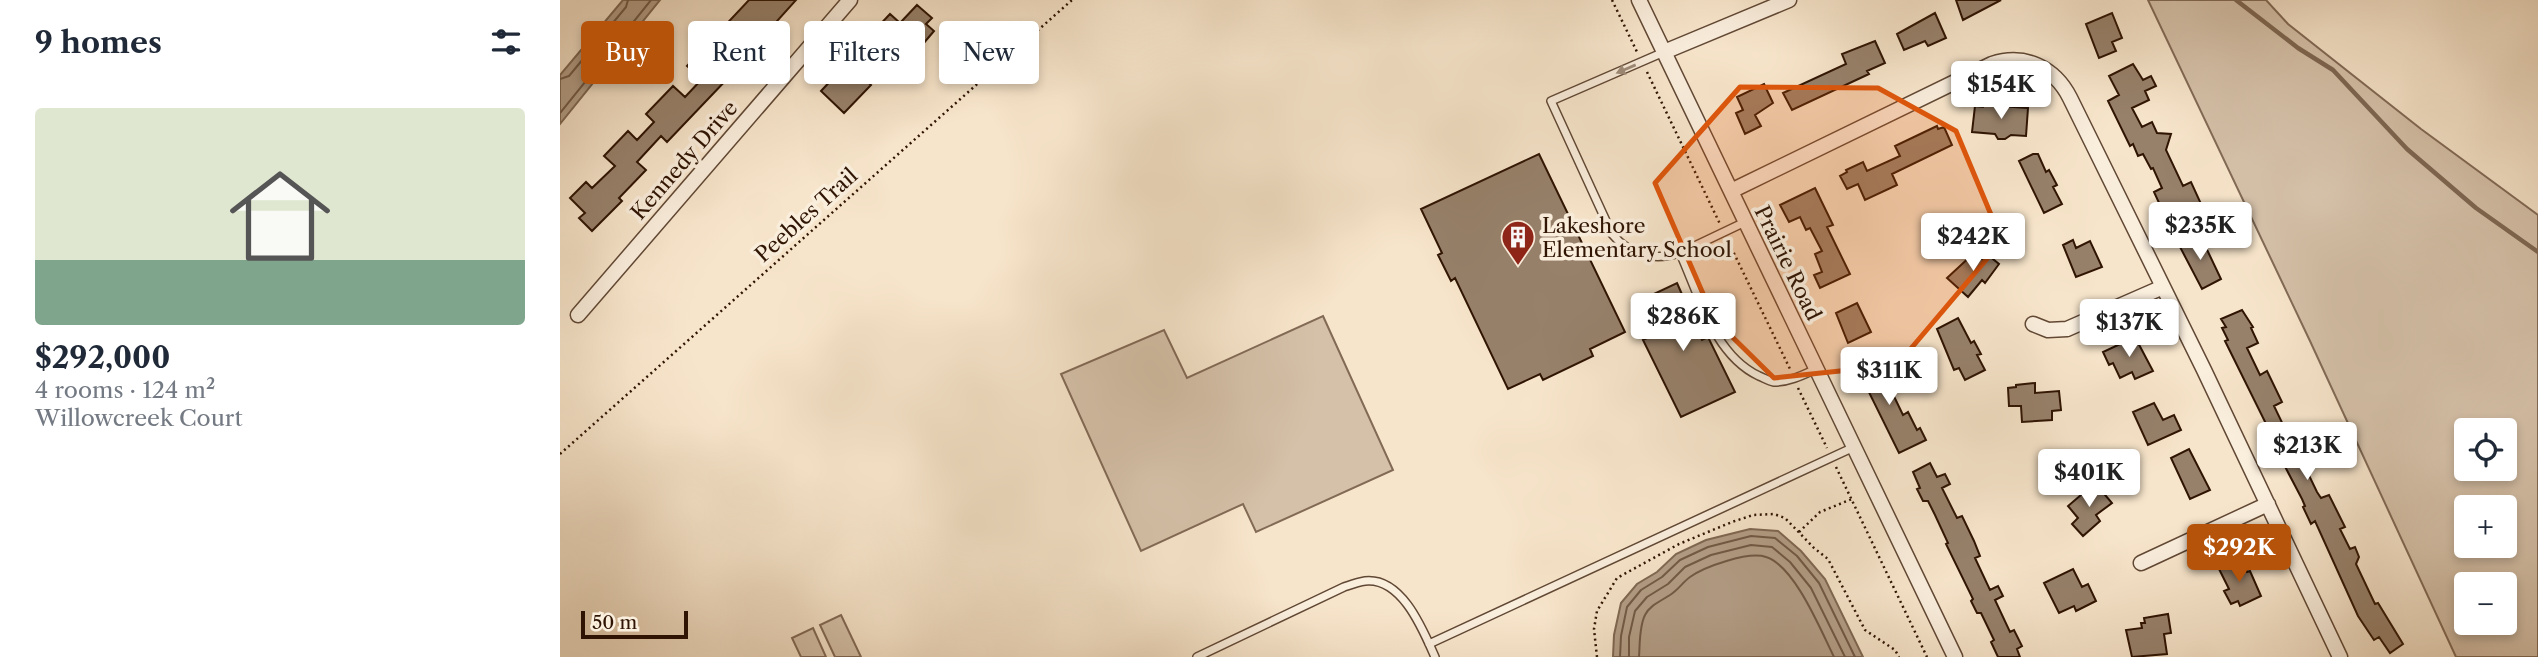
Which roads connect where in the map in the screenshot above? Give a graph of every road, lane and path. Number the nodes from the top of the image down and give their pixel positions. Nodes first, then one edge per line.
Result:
1 (850, 0) edge
2 (1072, 0) edge
3 (1612, 0) edge
4 (1639, 0) edge
5 (1788, 0) edge
6 (1664, 52) junction
7 (1642, 62) junction
8 (1731, 191) junction
9 (1745, 222) junction
10 (1723, 232) junction
11 (1680, 253) junction
12 (2163, 288) junction
13 (578, 315) dead end
14 (2033, 324) dead end
15 (1816, 369) junction
16 (1794, 379) junction
17 (1854, 446) junction
18 (560, 454) edge
19 (1832, 457) junction
20 (1852, 499) junction
21 (2268, 504) junction
22 (1799, 532) junction
23 (2141, 563) dead end
24 (1429, 644) junction
25 (1196, 657) edge
26 (1435, 657) edge
27 (1597, 657) edge
28 (1899, 657) edge
29 (1927, 657) edge
30 (1955, 657) edge
31 (2340, 657) edge

1 - 13 street, Kennedy Drive
2 - 18 path, Peebles Trail
3 - 7 path
4 - 6 street, Prairie Road
5 - 6 street
6 - 7 lane
6 - 8 street, Prairie Road
7 - 10 path
7 -> 11 lane
8 - 9 street, Prairie Road
8 - 12 street
9 - 10 lane
9 - 15 street, Prairie Road
10 - 11 lane
10 - 16 path
11 - 16 lane
12 - 14 street
12 - 21 street
15 - 16 lane
15 - 17 street, Prairie Road
16 - 19 path
17 - 19 lane
17 - 30 street, Prairie Road
19 - 20 path
19 - 24 lane
20 - 22 path
20 - 29 path
21 - 23 street
21 - 31 street
22 - 27 path
22 - 28 path
24 - 25 lane
24 - 26 lane

